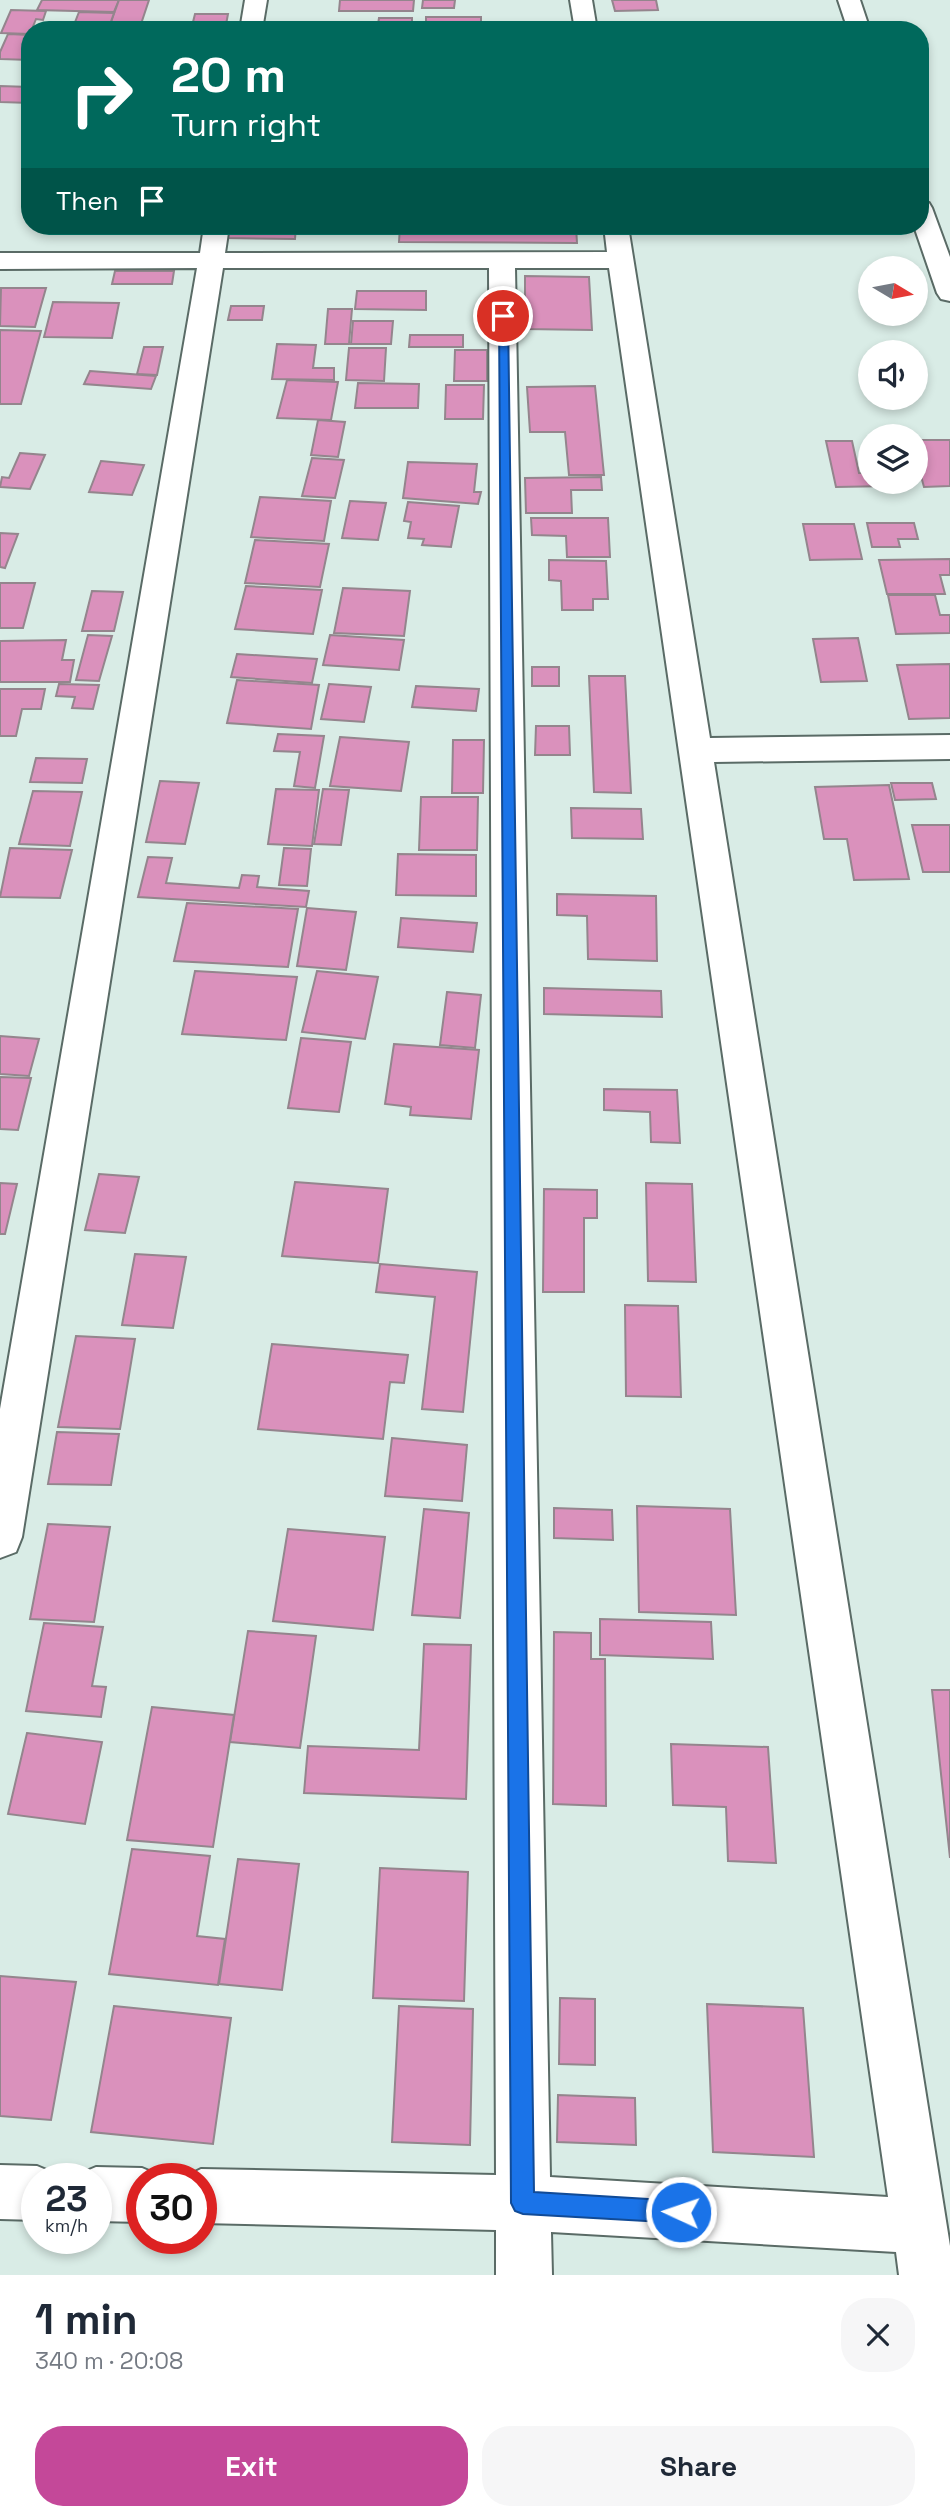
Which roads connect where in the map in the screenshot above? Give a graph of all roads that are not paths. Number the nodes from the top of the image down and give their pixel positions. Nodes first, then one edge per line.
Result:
1 (256, 0) edge
2 (582, 0) edge
3 (849, 0) edge
4 (252, 21) edge
5 (585, 21) edge
6 (856, 21) edge
7 (929, 234) edge
8 (215, 235) edge
9 (619, 243) edge
10 (502, 260) junction
11 (0, 261) edge
12 (211, 261) junction
13 (950, 293) edge
14 (950, 747) edge
15 (697, 750) junction
16 (0, 1537) edge
17 (0, 2192) edge
18 (21, 2193) edge
19 (217, 2196) edge
20 (523, 2203) junction
21 (923, 2250) edge
22 (524, 2275) edge

1 - 4 street
2 - 5 street
3 - 6 street
7 - 13 street
8 - 12 street
9 - 10 street
9 - 15 street
10 - 12 street
10 - 20 street
11 - 12 street
12 - 16 street
14 - 15 street
15 - 21 street
17 - 18 street
19 - 20 street
20 - 21 street
20 - 22 street

